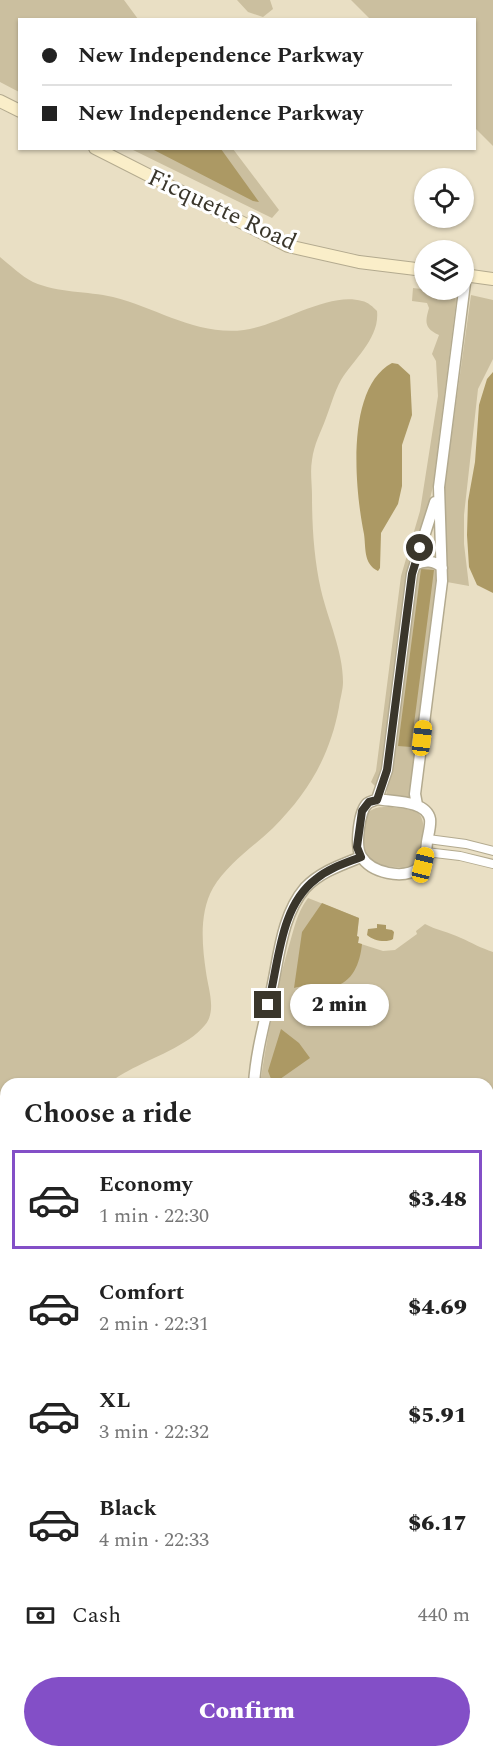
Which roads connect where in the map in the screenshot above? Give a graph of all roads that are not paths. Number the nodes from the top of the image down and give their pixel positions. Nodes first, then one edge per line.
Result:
1 (0, 101) edge
2 (18, 110) edge
3 (99, 150) edge
4 (414, 269) edge
5 (474, 276) edge
6 (493, 279) edge
7 (462, 300) edge
8 (439, 487) junction
9 (415, 565) junction
10 (442, 568) junction
11 (377, 800) junction
12 (417, 805) junction
13 (428, 839) junction
14 (493, 851) edge
15 (426, 852) junction
16 (361, 857) junction
17 (493, 864) edge
18 (254, 1078) edge

1 - 2 main road
3 - 4 main road, Ficquette Road
5 - 6 main road
7 - 8 street
8 - 9 street
8 - 10 street
9 - 10 street
9 - 11 street
10 - 12 street
11 - 12 street
11 - 16 street
12 - 13 street
13 - 14 street
13 - 15 street
15 - 16 street
15 - 17 street
16 - 18 street

